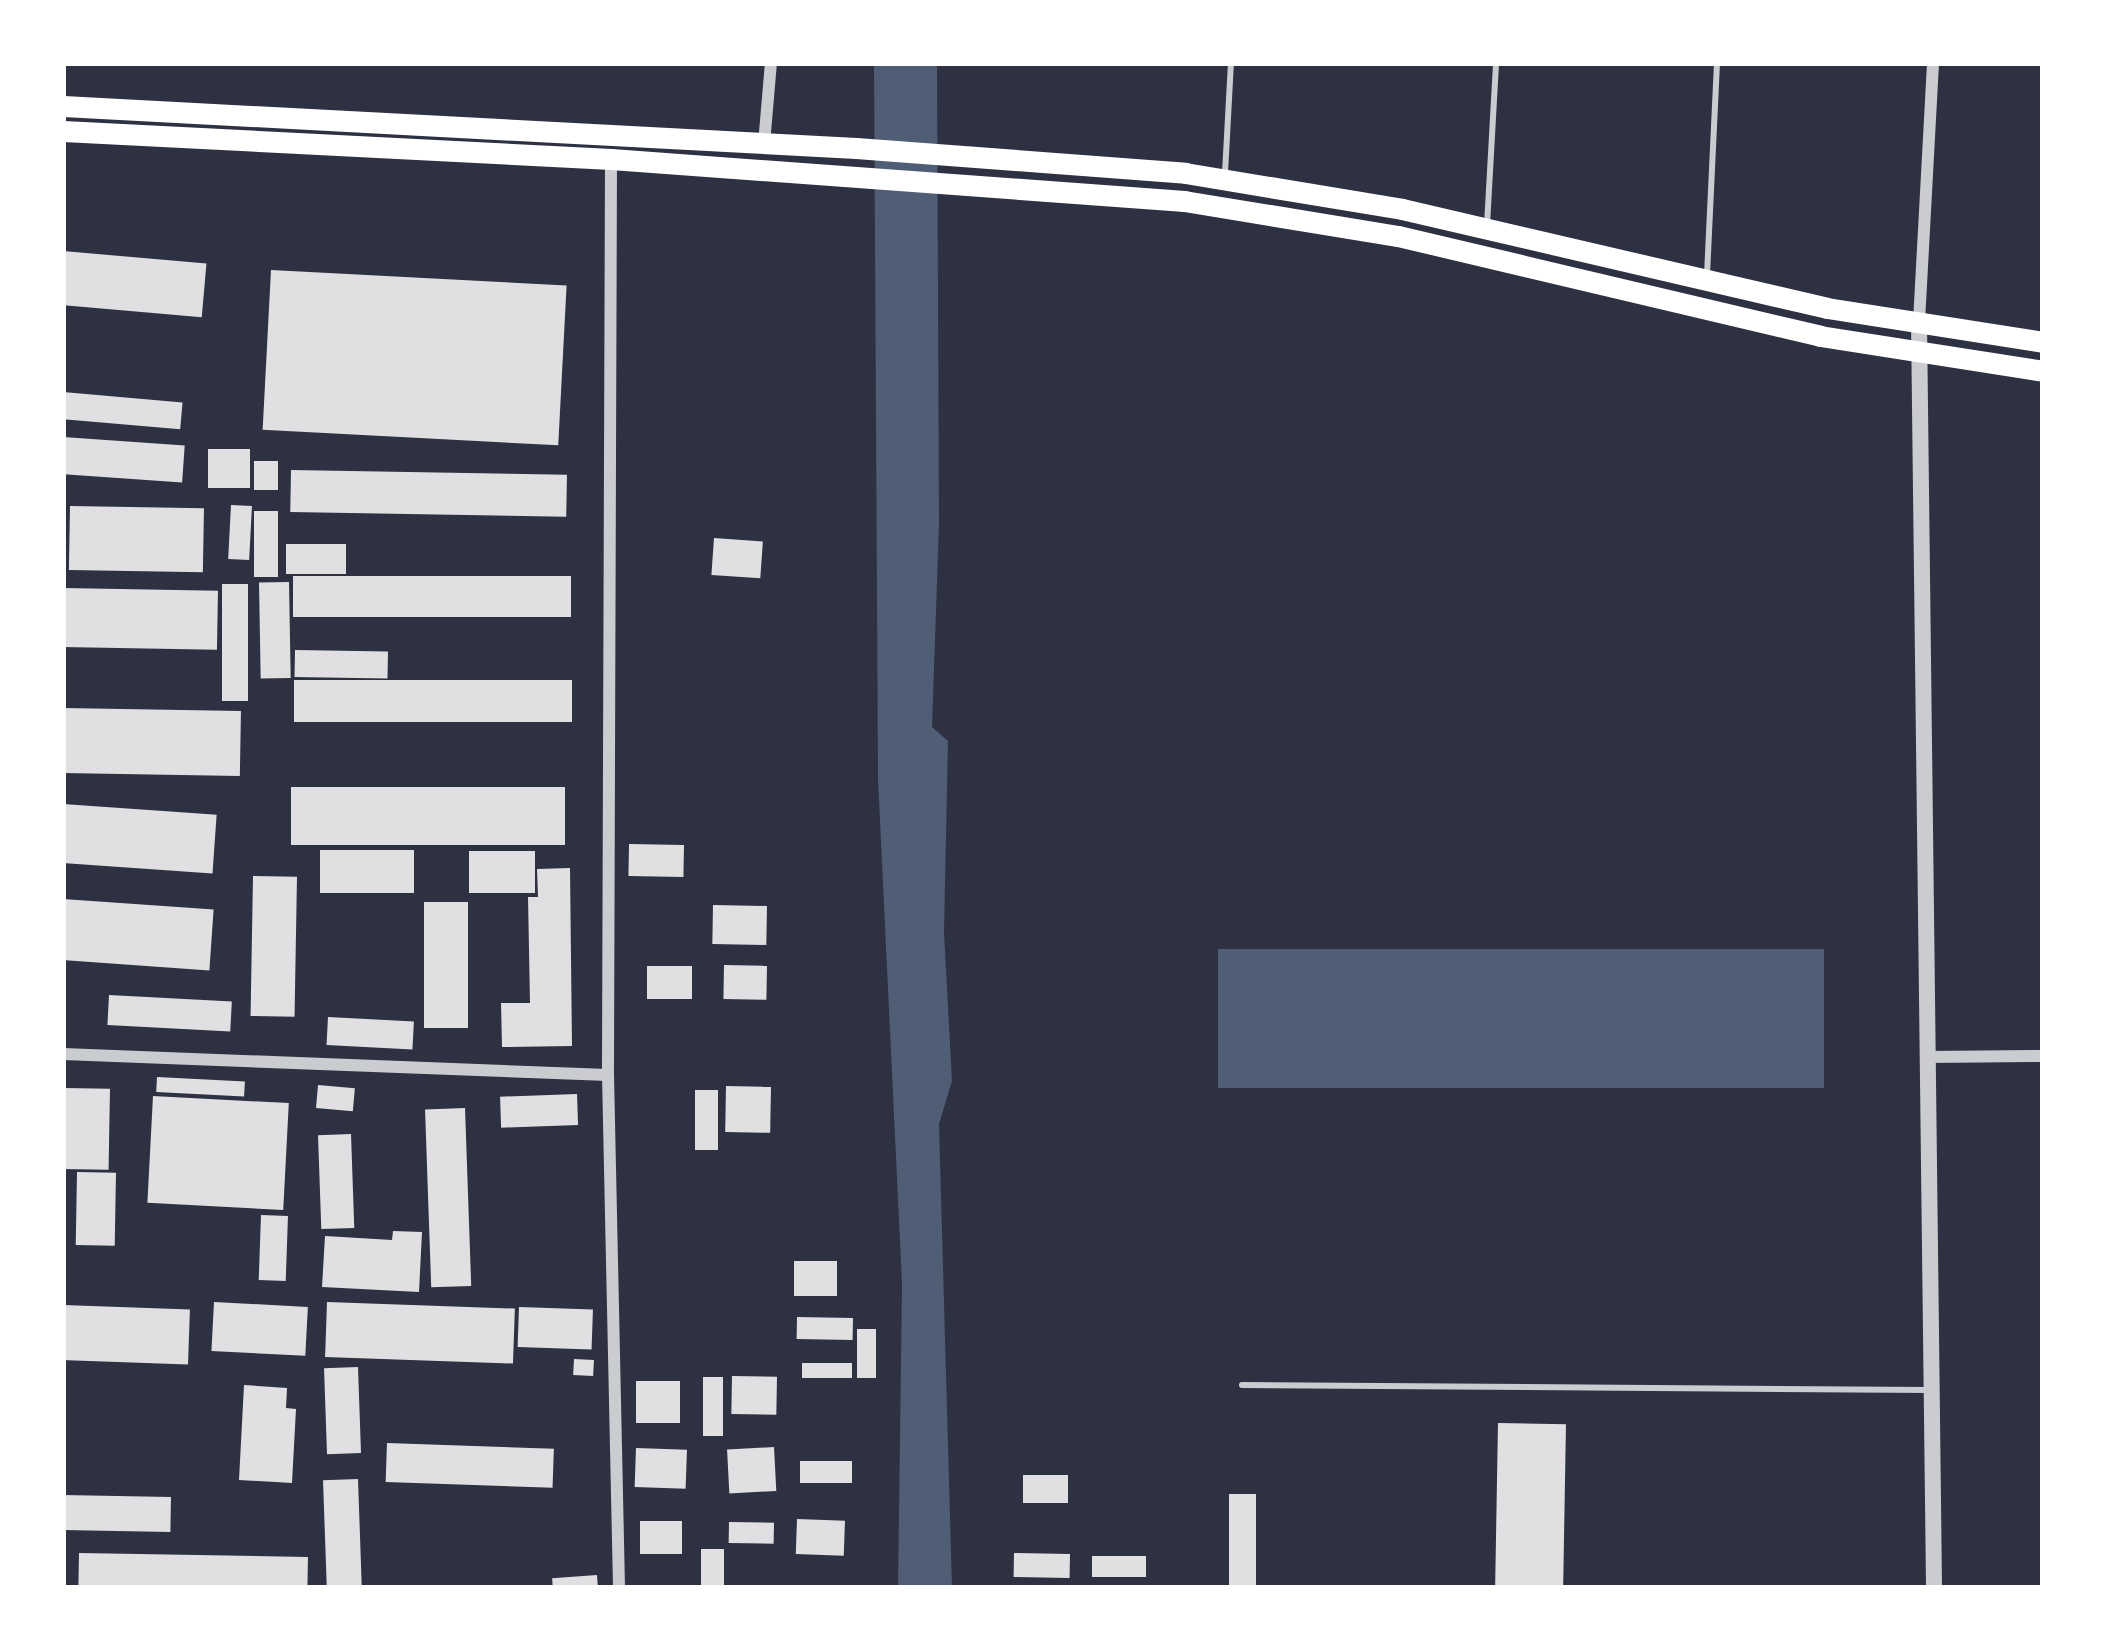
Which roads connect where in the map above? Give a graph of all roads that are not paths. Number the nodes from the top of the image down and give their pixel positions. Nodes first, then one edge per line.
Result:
1 (771, 63) edge
2 (1231, 63) edge
3 (1496, 63) edge
4 (1717, 63) edge
5 (1933, 63) edge
6 (63, 106) edge
7 (63, 131) edge
8 (764, 144) junction
9 (611, 160) junction
10 (1224, 180) junction
11 (1219, 207) junction
12 (1487, 229) junction
13 (1707, 280) junction
14 (1919, 322) junction
15 (2043, 342) edge
16 (1916, 353) junction
17 (2043, 371) edge
18 (63, 1054) edge
19 (2043, 1056) edge
20 (1926, 1057) junction
21 (608, 1076) junction
22 (1242, 1385) dead end
23 (1931, 1390) junction
24 (620, 1588) edge
25 (1934, 1588) edge

1 - 8 street
2 - 10 lane
3 - 12 lane
4 - 13 lane
5 - 14 street
6 - 8 main road
7 - 9 main road
8 - 10 main road
9 - 11 main road
9 - 21 street
10 - 11 main road
10 - 12 main road
11 - 16 main road
12 - 13 main road
13 - 14 main road
14 - 15 main road
14 - 16 street
16 - 17 main road
16 - 20 street
18 - 21 street
19 - 20 street
20 - 23 street
21 - 24 street
22 - 23 lane
23 - 25 street

